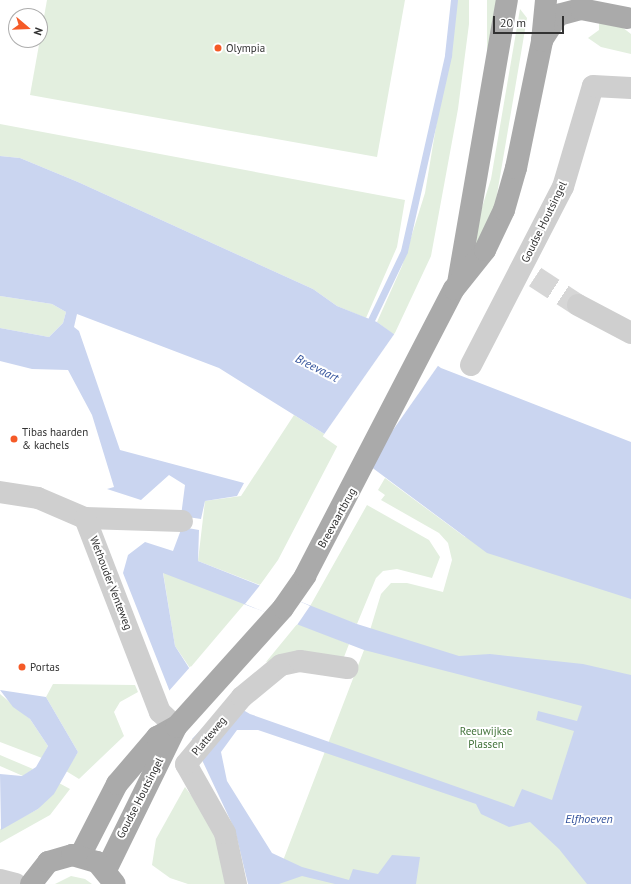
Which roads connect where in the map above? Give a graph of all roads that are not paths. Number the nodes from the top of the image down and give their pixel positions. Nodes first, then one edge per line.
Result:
1 (507, 0) edge
2 (546, 0) edge
3 (611, 0) edge
4 (629, 20) edge
5 (542, 41) junction
6 (631, 88) edge
7 (456, 286) junction
8 (578, 305) tunnel mouth
9 (631, 333) edge
10 (471, 365) dead end
11 (0, 492) edge
12 (86, 518) junction
13 (182, 521) dead end
14 (347, 668) dead end
15 (179, 724) junction
16 (80, 856) junction
17 (110, 877) edge
18 (0, 880) edge
19 (16, 884) edge
20 (31, 884) edge
21 (236, 884) edge

1 - 7 main road
2 - 5 main road
3 - 4 main road
4 - 5 main road
5 - 7 main road
6 - 10 street, Goudse Houtsingel
7 - 15 main road, Breevaartbrug
8 - 9 street
11 - 12 street
12 - 13 street
12 - 15 street, Wethouder Venteweg
14 - 21 street, Platteweg
15 - 16 main road, Goudse Houtsingel
15 - 17 main road, Goudse Houtsingel
16 - 17 main road
16 - 20 main road
18 - 19 street

